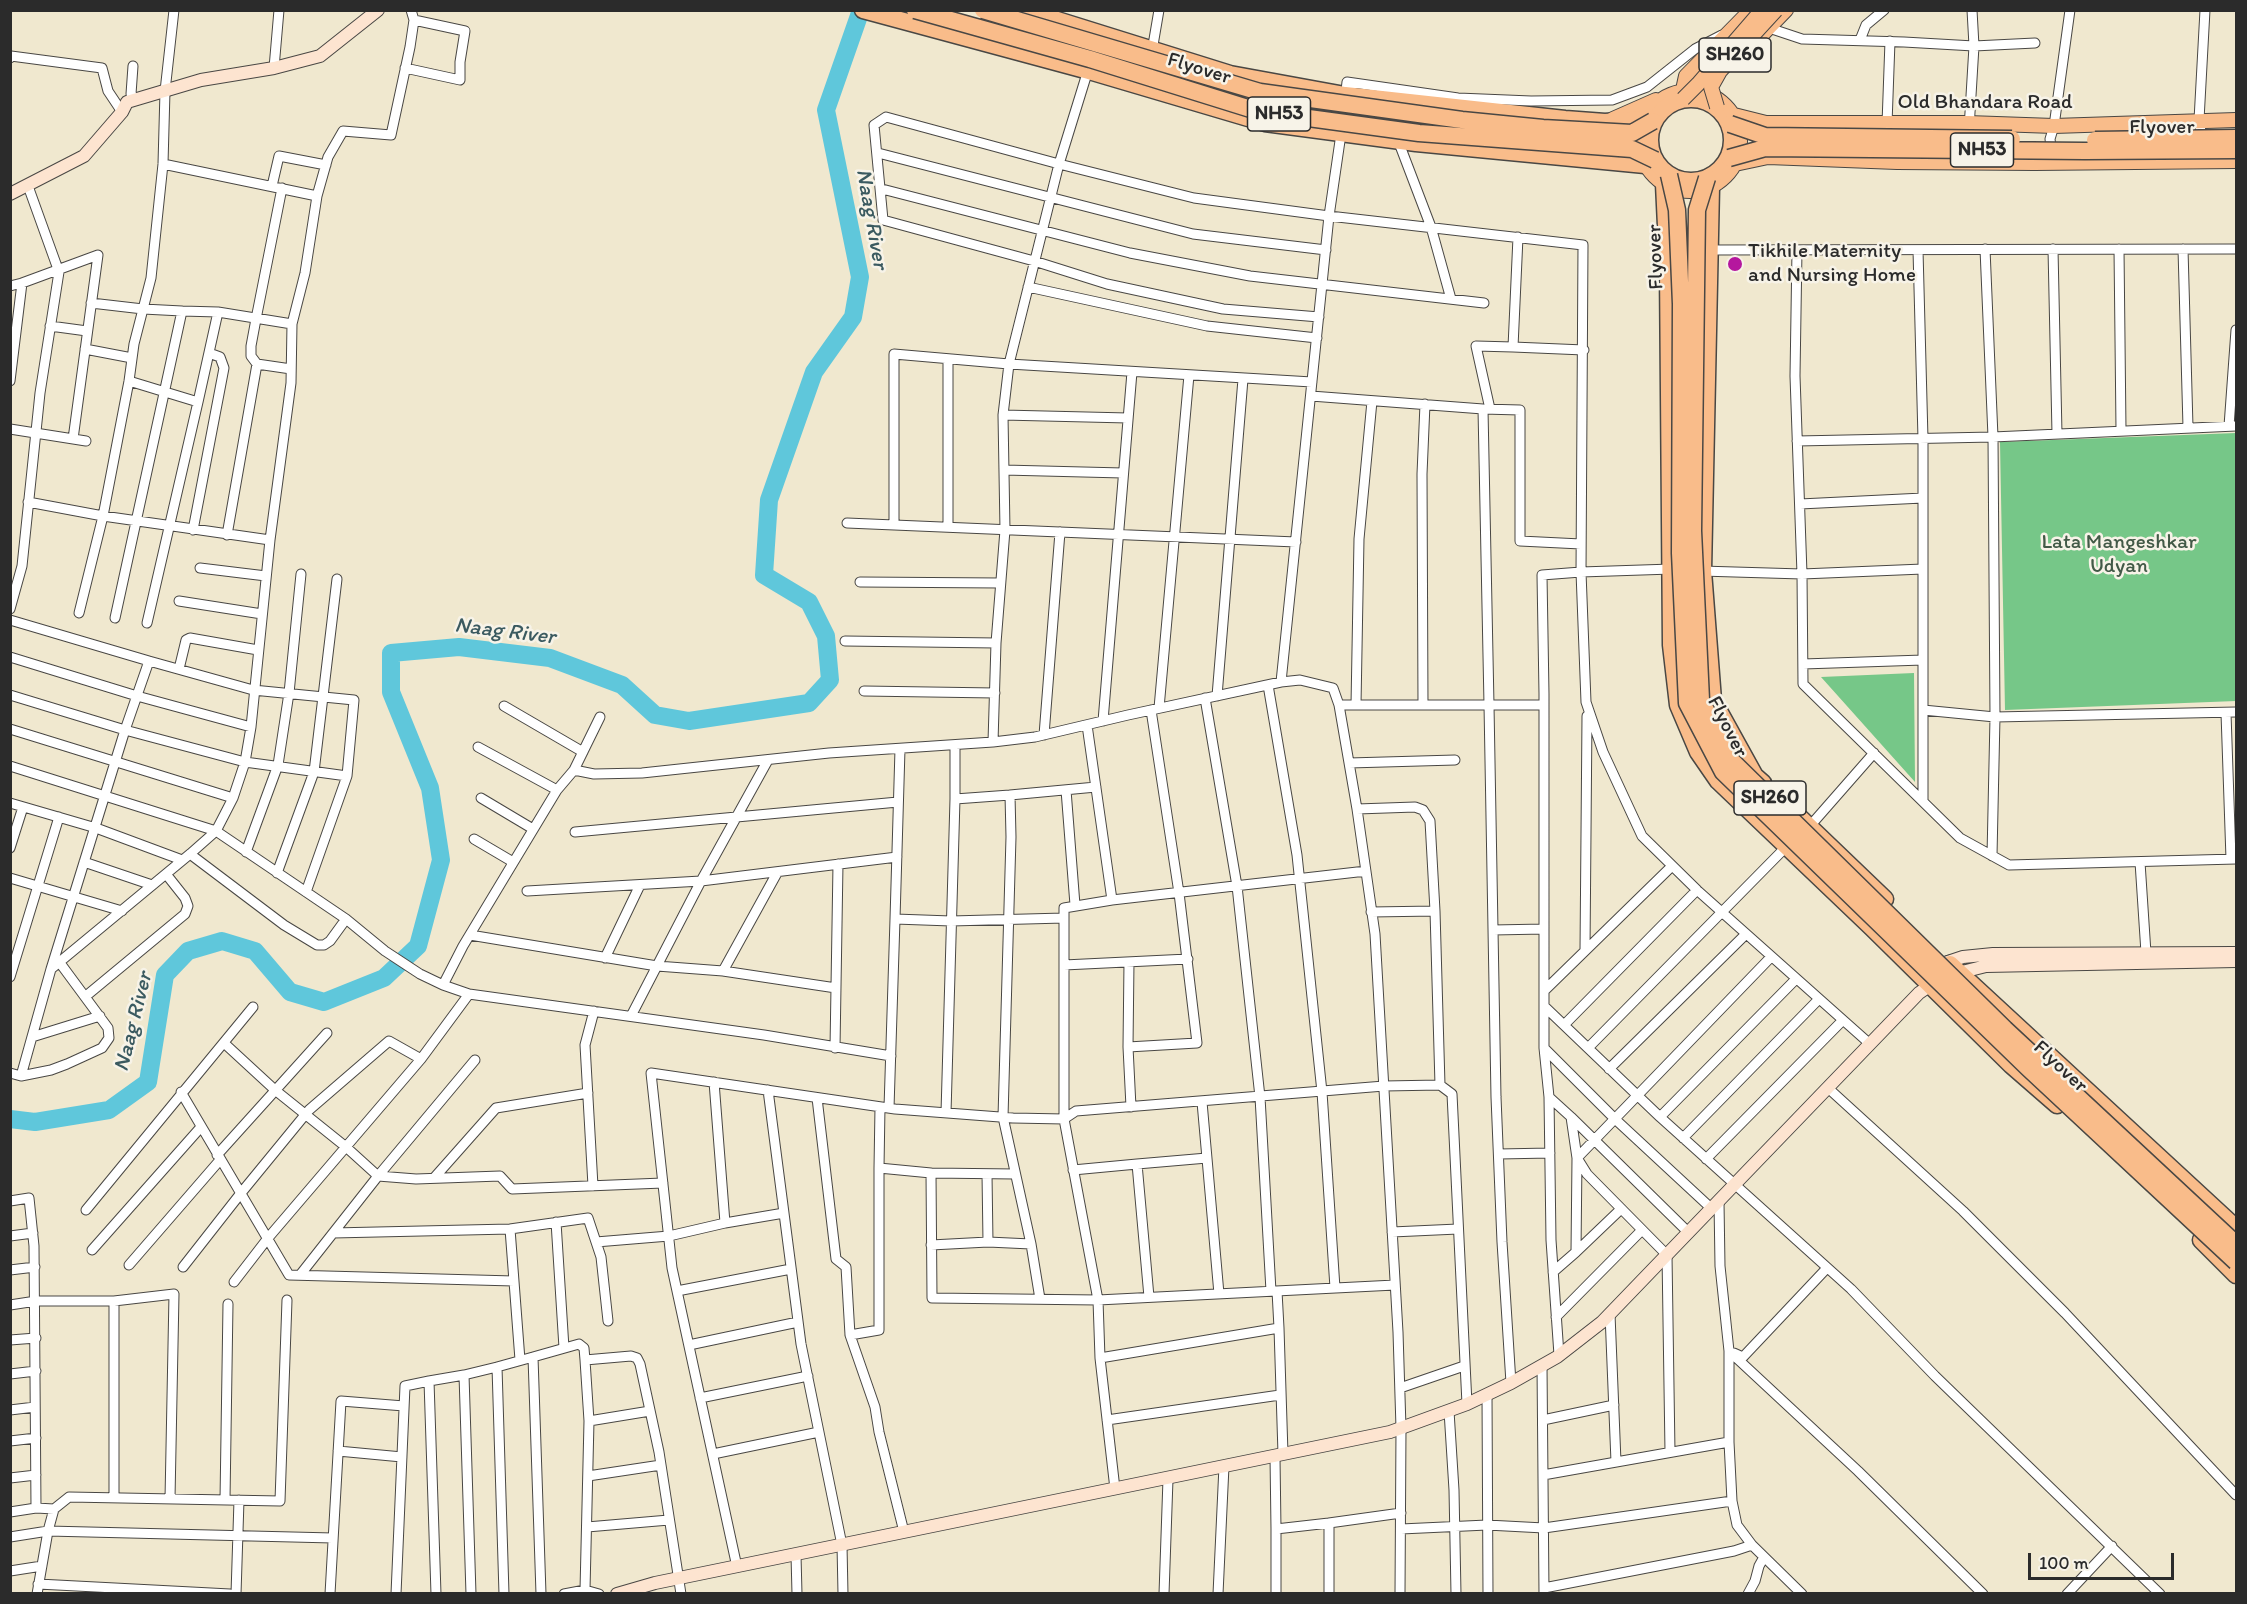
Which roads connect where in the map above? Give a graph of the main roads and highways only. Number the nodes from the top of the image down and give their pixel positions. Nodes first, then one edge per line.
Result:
1 (863, 10) edge
2 (915, 10) edge
3 (983, 10) edge
4 (1025, 10) edge
5 (1751, 10) edge
6 (1762, 10) edge
7 (1776, 10) edge
8 (1786, 10) edge
9 (1684, 88) junction
10 (1718, 103) junction
11 (1528, 115) junction
12 (1648, 120) junction
13 (1732, 120) junction
14 (2236, 120) edge
15 (1605, 122) junction
16 (2236, 138) edge
17 (2236, 150) edge
18 (1525, 152) junction
19 (1732, 161) junction
20 (2236, 161) edge
21 (1650, 163) junction
22 (1667, 180) junction
23 (1709, 182) junction
24 (2236, 1228) edge
25 (2236, 1244) edge
26 (2236, 1262) edge
27 (2236, 1275) edge

1 - 18 highway, NH53
2 - 21 highway, Flyover / NH53, bridge
3 - 12 highway, Flyover / NH53, bridge
4 - 11 highway, NH53
5 - 9 main road
6 - 9 main road, SH260, bridge
7 - 10 main road, SH260, bridge
8 - 10 main road, SH260
9 - 10 highway
9 - 12 highway, Flyover / NH53
9 - 15 main road
10 - 13 highway
11 - 15 highway, NH53
11 - 18 highway
12 - 15 highway, NH53
12 - 21 highway
13 - 14 main road, Old Bhandara Road / NH53
13 - 16 highway, Flyover, bridge
13 - 19 highway
17 - 19 highway, Flyover / NH53, bridge
18 - 21 highway, NH53
19 - 20 main road, NH53
19 - 23 highway, Flyover / NH53
21 - 22 highway, Flyover / NH53
22 - 23 highway
22 - 26 highway, Flyover, bridge
22 - 27 highway
23 - 24 highway, SH260
23 - 25 highway, Flyover / SH260, bridge

